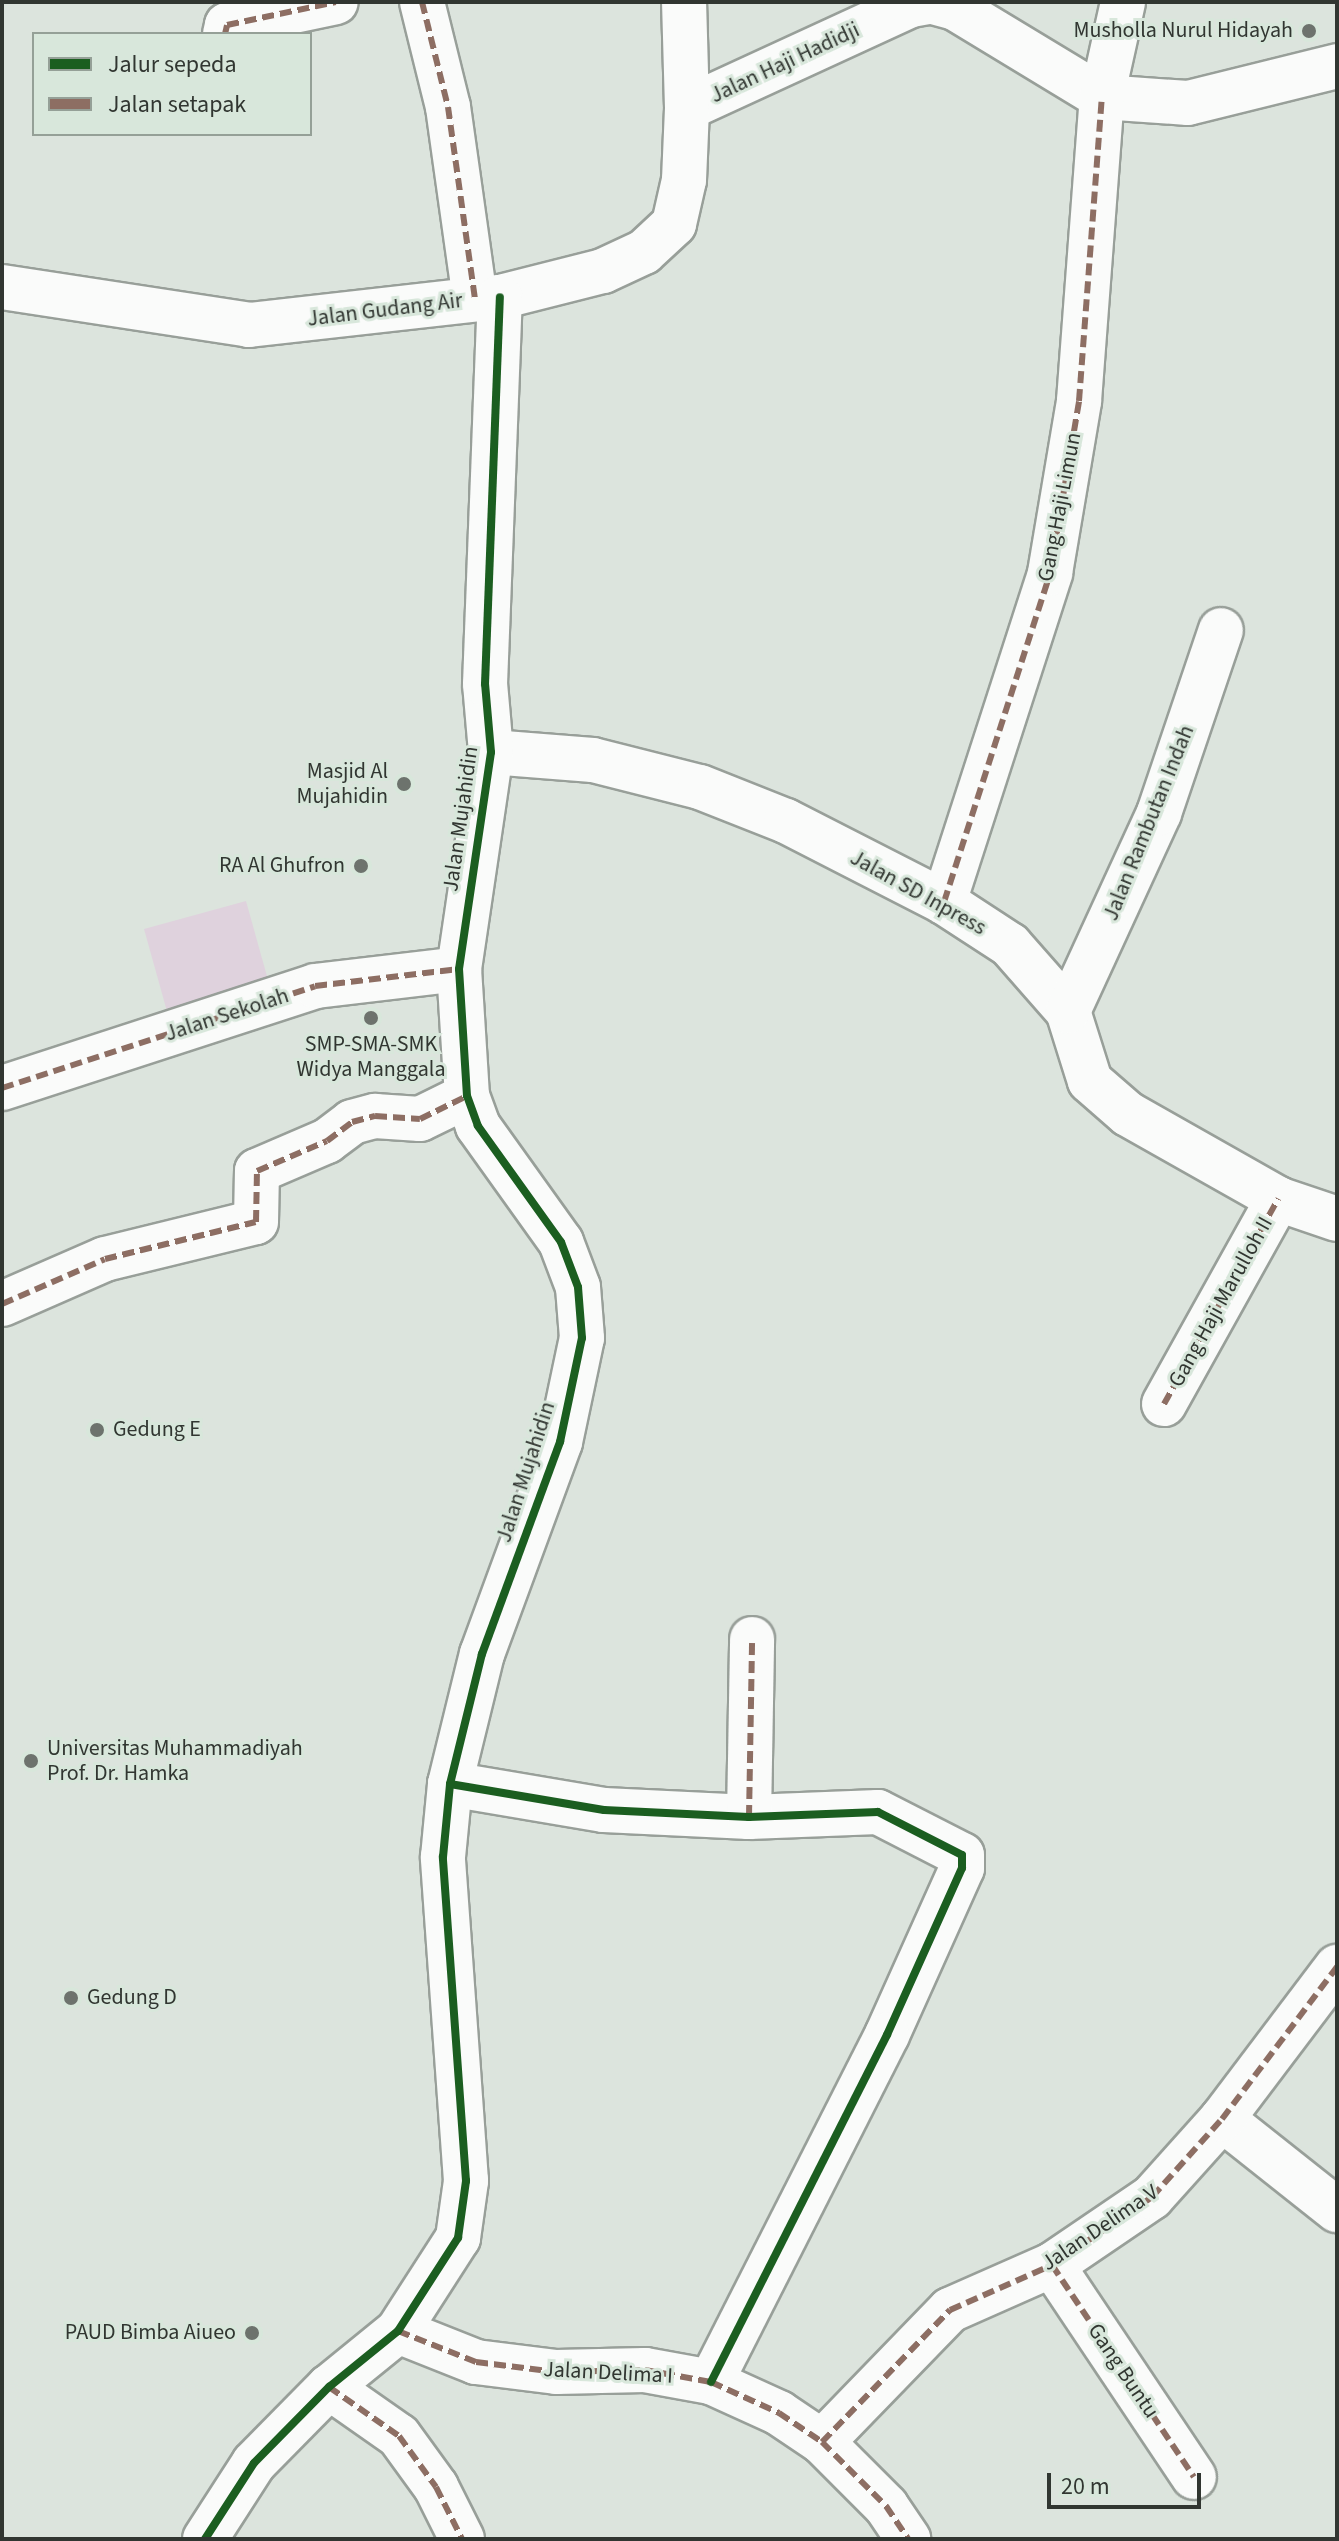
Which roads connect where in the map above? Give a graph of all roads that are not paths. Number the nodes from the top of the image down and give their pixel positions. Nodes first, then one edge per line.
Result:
1 (336, 2) edge
2 (422, 2) edge
3 (684, 2) edge
4 (930, 2) edge
5 (1123, 2) edge
6 (225, 32) edge
7 (1337, 66) edge
8 (1102, 97) junction
9 (687, 108) junction
10 (2, 287) edge
11 (487, 298) junction
12 (1221, 630) dead end
13 (491, 752) junction
14 (944, 902) junction
15 (459, 969) junction
16 (1068, 1011) junction
17 (2, 1088) edge
18 (467, 1096) junction
19 (1278, 1199) junction
20 (1337, 1219) edge
21 (2, 1304) edge
22 (1164, 1404) dead end
23 (752, 1639) dead end
24 (450, 1784) junction
25 (749, 1817) junction
26 (1337, 1967) edge
27 (1222, 2119) junction
28 (1337, 2210) edge
29 (1052, 2265) junction
30 (398, 2331) junction
31 (711, 2382) junction
32 (329, 2387) junction
33 (822, 2442) junction
34 (1194, 2477) dead end
35 (205, 2539) edge
36 (462, 2539) edge
37 (908, 2539) edge

1 - 6 street
2 - 11 street, Jalan Mujahidin
3 - 9 street, Jalan Gudang Air
4 - 8 street, Jalan Haji Hadidji
4 - 9 street, Jalan Haji Hadidji
5 - 8 street, Gang Haji Limun
7 - 8 street, Jalan Haji Hadidji
8 - 14 street, Gang Haji Limun
9 - 11 street, Jalan Gudang Air
10 - 11 street, Jalan Gudang Air
11 - 13 street, Jalan Mujahidin
12 - 16 street, Jalan Rambutan Indah
13 - 14 street, Jalan SD Inpress
13 - 15 street, Jalan Mujahidin
14 - 16 street, Jalan SD Inpress
15 - 17 street, Jalan Sekolah
15 - 18 street, Jalan Mujahidin
16 - 19 street, Jalan SD Inpress
18 - 21 street
18 - 24 street, Jalan Mujahidin
19 - 20 street, Jalan SD Inpress
19 - 22 street, Gang Haji Marulloh II
23 - 25 street
24 - 25 street
24 - 30 street, Jalan Mujahidin
25 - 31 street
26 - 27 street, Jalan Delima V
27 - 28 street
27 - 29 street, Jalan Delima V
29 - 33 street, Jalan Delima V
29 - 34 street, Gang Buntu
30 - 31 street, Jalan Delima I
30 - 32 street, Jalan Mujahidin
31 - 33 street, Jalan Delima I
32 - 35 street, Jalan Mujahidin
32 - 36 street
33 - 37 street, Jalan Delima I

